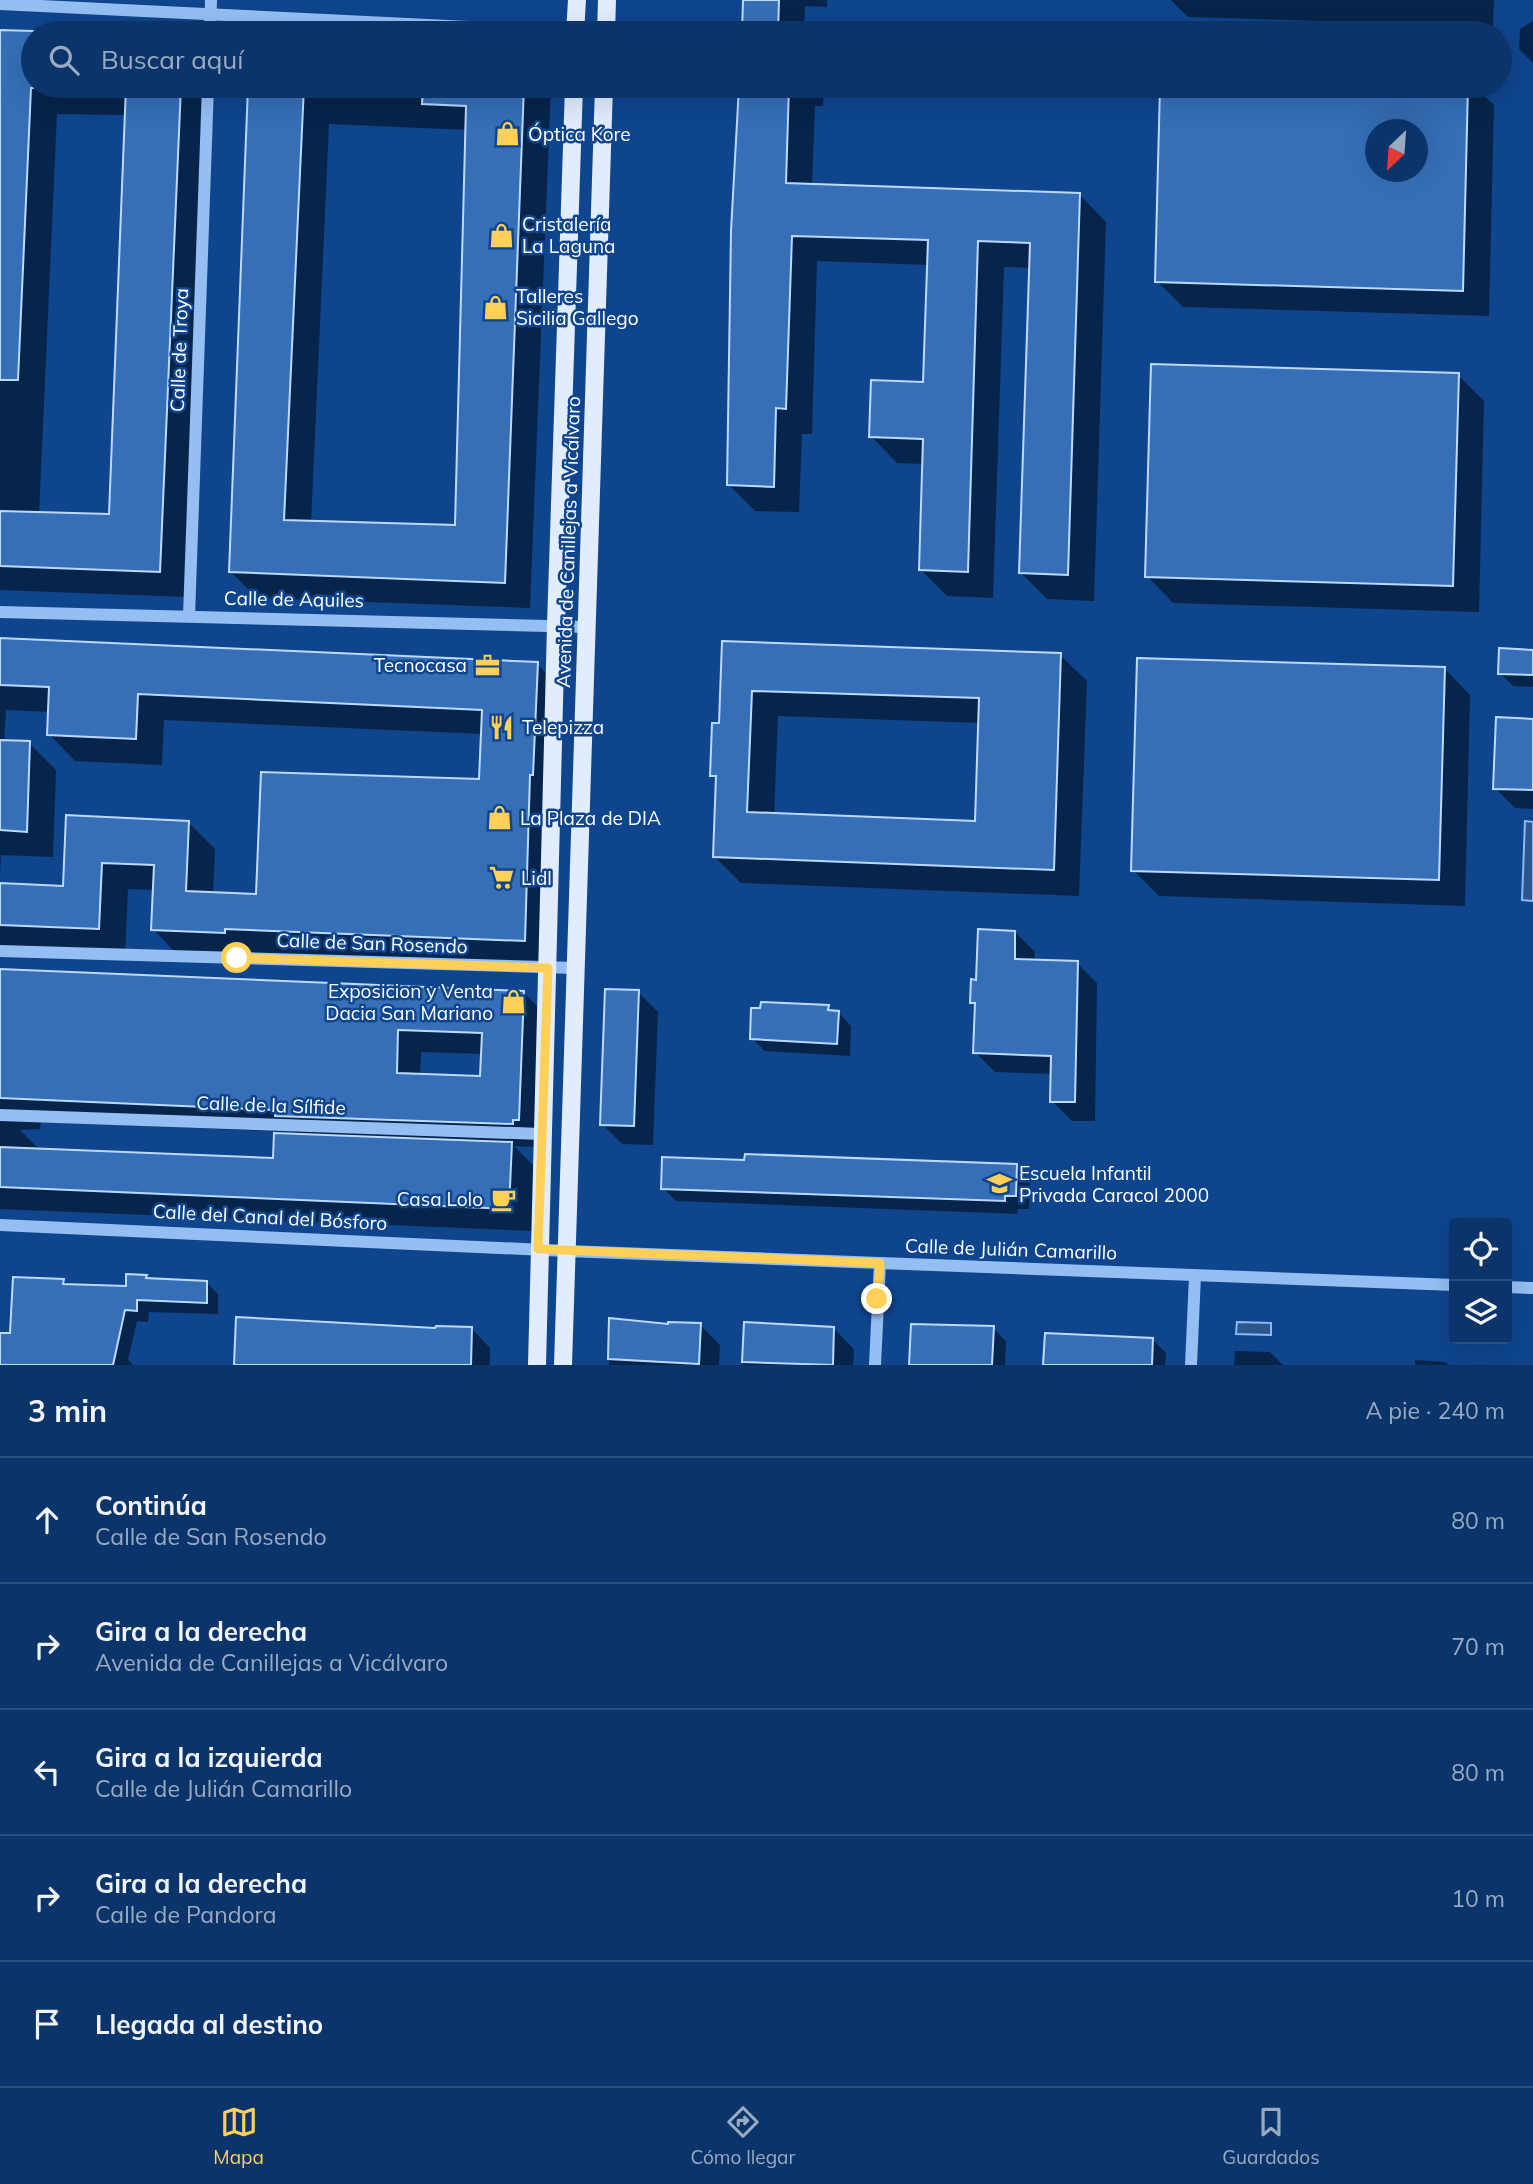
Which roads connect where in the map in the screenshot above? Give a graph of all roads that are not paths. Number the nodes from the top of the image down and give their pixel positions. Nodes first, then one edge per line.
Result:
1 (211, 0) edge
2 (577, 0) edge
3 (607, 0) edge
4 (0, 4) edge
5 (211, 15) junction
6 (211, 21) edge
7 (332, 21) edge
8 (576, 21) edge
9 (606, 21) edge
10 (208, 98) edge
11 (574, 98) edge
12 (604, 98) edge
13 (0, 612) edge
14 (189, 616) junction
15 (556, 625) junction
16 (586, 626) junction
17 (0, 951) edge
18 (548, 968) junction
19 (576, 968) junction
20 (0, 1115) edge
21 (541, 1134) junction
22 (0, 1224) edge
23 (538, 1249) junction
24 (567, 1251) junction
25 (880, 1263) junction
26 (1195, 1276) junction
27 (1449, 1285) edge
28 (1512, 1287) edge
29 (1533, 1287) edge
30 (537, 1365) edge
31 (563, 1365) edge
32 (875, 1365) edge
33 (1191, 1365) edge

1 - 5 street
2 - 8 main road
3 - 9 main road
4 - 5 street
5 - 6 street
5 - 7 street
10 - 14 street, Calle de Troya
11 - 15 main road, Avenida de Canillejas a Vicálvaro
12 - 16 main road, Avenida de Canillejas a Vicálvaro
13 - 14 street, Calle de Aquiles
14 - 15 street, Calle de Aquiles
15 - 16 street, Calle de Aquiles
15 - 18 main road, Avenida de Canillejas a Vicálvaro
16 - 19 main road, Avenida de Canillejas a Vicálvaro
17 - 18 street, Calle de San Rosendo
18 - 19 street, Calle de San Rosendo
18 - 21 main road, Avenida de Canillejas a Vicálvaro
19 - 24 main road, Avenida de Canillejas a Vicálvaro
20 - 21 street, Calle de la Sílfide
21 - 23 main road, Avenida de Canillejas a Vicálvaro
22 - 23 street, Calle del Canal del Bósforo
23 - 24 street
23 - 30 main road, Avenida de Canillejas a Vicálvaro
24 - 25 street, Calle de Julián Camarillo
24 - 31 main road, Avenida de Canillejas a Vicálvaro
25 - 26 street, Calle de Julián Camarillo
25 - 32 street
26 - 27 street, Calle de Julián Camarillo
26 - 33 street
28 - 29 street

